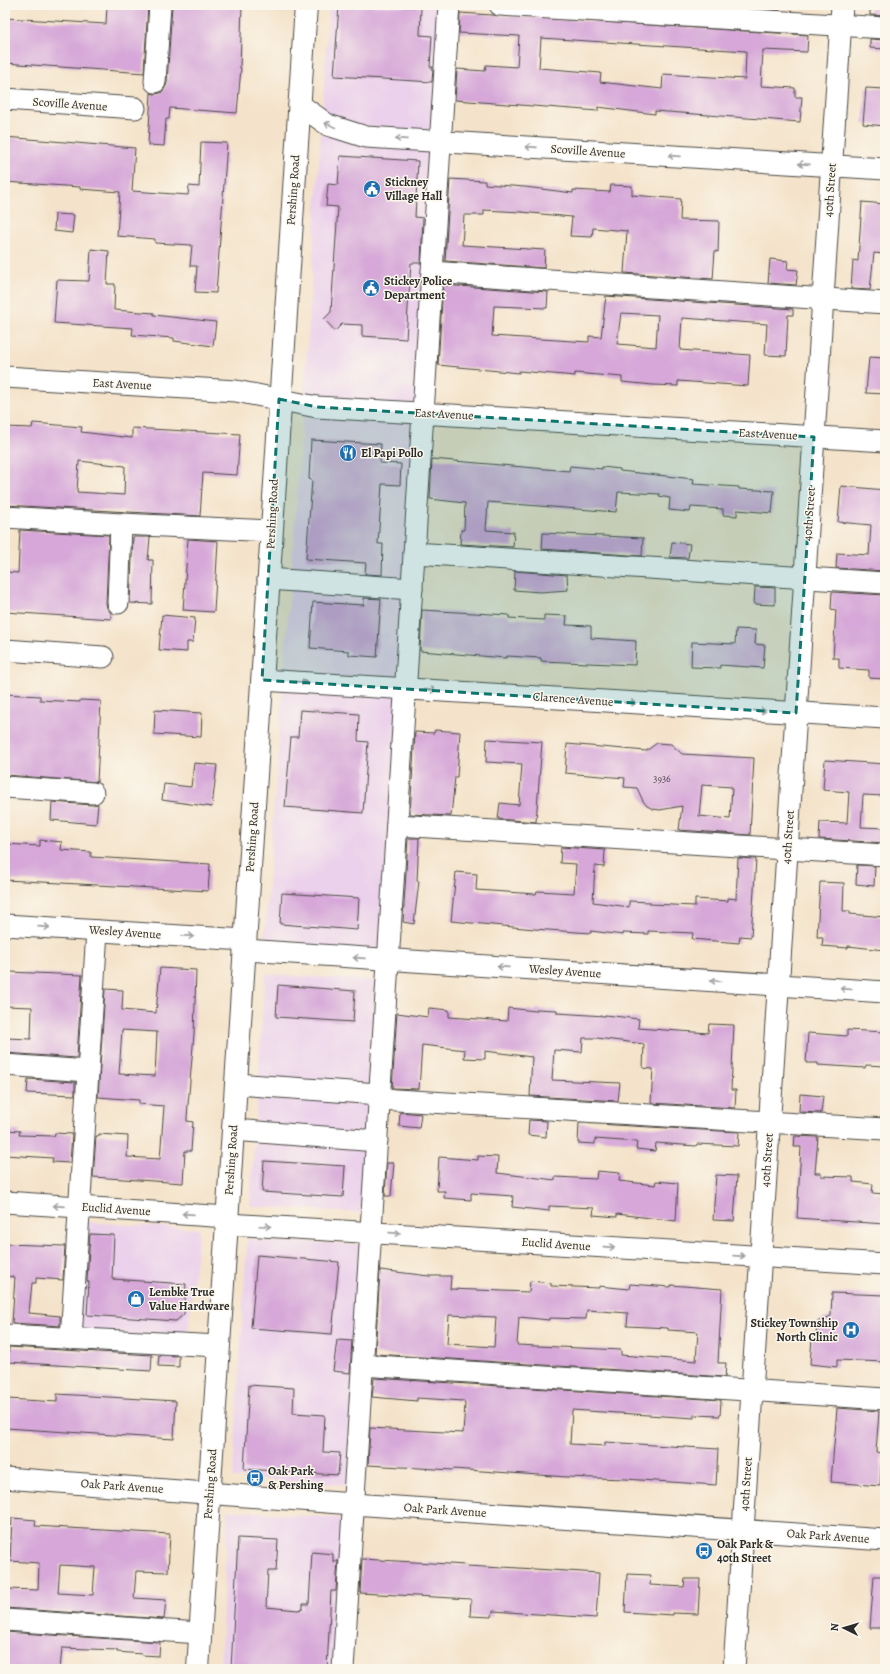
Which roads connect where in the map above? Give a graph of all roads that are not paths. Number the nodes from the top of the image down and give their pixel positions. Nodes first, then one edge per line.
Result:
1 (160, 5) edge
2 (306, 5) edge
3 (450, 5) edge
4 (500, 5) edge
5 (842, 5) edge
6 (841, 25) junction
7 (885, 28) edge
8 (155, 82) dead end
9 (5, 99) edge
10 (299, 104) junction
11 (135, 108) dead end
12 (441, 142) junction
13 (832, 166) junction
14 (885, 169) edge
15 (432, 272) junction
16 (823, 299) junction
17 (885, 303) edge
18 (5, 377) edge
19 (279, 399) junction
20 (423, 413) junction
21 (814, 437) junction
22 (885, 441) edge
23 (5, 518) edge
24 (121, 524) junction
25 (271, 531) junction
26 (414, 553) junction
27 (805, 578) junction
28 (268, 579) junction
29 (885, 583) edge
30 (412, 589) junction
31 (118, 603) dead end
32 (5, 650) edge
33 (102, 657) dead end
34 (262, 680) junction
35 (406, 689) junction
36 (796, 713) junction
37 (885, 718) edge
38 (5, 787) edge
39 (93, 793) dead end
40 (397, 825) junction
41 (787, 849) junction
42 (885, 855) edge
43 (5, 925) edge
44 (97, 931) junction
45 (245, 945) junction
46 (388, 960) junction
47 (778, 985) junction
48 (885, 992) edge
49 (5, 1065) edge
50 (88, 1071) junction
51 (236, 1084) junction
52 (379, 1097) junction
53 (770, 1122) junction
54 (885, 1129) edge
55 (233, 1130) junction
56 (377, 1141) junction
57 (5, 1202) edge
58 (80, 1207) junction
59 (227, 1220) junction
60 (371, 1232) junction
61 (761, 1257) junction
62 (885, 1264) edge
63 (5, 1335) edge
64 (71, 1339) junction
65 (218, 1346) junction
66 (362, 1365) junction
67 (752, 1390) junction
68 (885, 1399) edge
69 (5, 1478) edge
70 (209, 1492) junction
71 (353, 1504) junction
72 (743, 1530) junction
73 (885, 1540) edge
74 (5, 1620) edge
75 (200, 1633) junction
76 (198, 1669) edge
77 (343, 1669) edge
78 (734, 1669) edge

1 - 8 street
2 - 10 main road, Pershing Road
3 - 12 street
4 - 6 street
5 - 6 street, 40th Street
6 - 7 street
6 - 13 street, 40th Street
9 - 11 street, Scoville Avenue
12 -> 10 street, Scoville Avenue
10 - 19 main road, Pershing Road
13 -> 12 street, Scoville Avenue
12 - 15 street
13 - 14 street, Scoville Avenue
13 - 16 street, 40th Street
15 - 16 street
15 - 20 street
16 - 17 street
16 - 21 street, 40th Street
18 - 19 street, East Avenue
19 - 20 street, East Avenue
19 - 25 main road, Pershing Road
20 - 21 street, East Avenue
20 - 26 street
21 - 22 street, East Avenue
21 - 27 street, 40th Street
23 - 24 street
24 - 25 street
24 - 31 street
25 - 28 main road, Pershing Road
26 - 27 street
26 - 30 street
27 - 29 street
27 - 36 street, 40th Street
28 - 30 street
28 - 34 main road, Pershing Road
30 - 35 street
32 - 33 street
34 -> 35 street, Clarence Avenue
34 - 45 main road, Pershing Road
35 -> 36 street, Clarence Avenue
35 - 40 street
36 - 37 street, Clarence Avenue
36 - 41 street, 40th Street
38 - 39 street
40 - 41 street
40 - 46 street
41 - 42 street
41 - 47 street, 40th Street
43 -> 44 street, Wesley Avenue
44 -> 45 street, Wesley Avenue
44 - 50 street
46 -> 45 street, Wesley Avenue
45 - 51 main road, Pershing Road
47 -> 46 street, Wesley Avenue
46 - 52 street
48 -> 47 street, Wesley Avenue
47 - 53 street, 40th Street
49 - 50 street
50 - 58 street
51 - 52 street
51 - 55 main road, Pershing Road
52 - 53 street
52 - 56 street
53 - 54 street
53 - 61 street, 40th Street
55 - 56 street
55 - 59 main road, Pershing Road
56 - 60 street
58 -> 57 street, Euclid Avenue
59 -> 58 street, Euclid Avenue
58 - 64 street
59 -> 60 street, Euclid Avenue
59 - 65 main road, Pershing Road
60 -> 61 street, Euclid Avenue
60 - 66 street
61 - 62 street, Euclid Avenue
61 - 67 street, 40th Street
63 - 64 street
64 - 65 street
65 - 70 main road, Pershing Road
66 - 67 street
66 - 71 street
67 - 68 street
67 - 72 street, 40th Street
69 - 70 street, Oak Park Avenue
70 - 71 street, Oak Park Avenue
70 - 75 main road, Pershing Road
71 - 72 street, Oak Park Avenue
71 - 77 street
72 - 73 street, Oak Park Avenue
72 - 78 street, 40th Street
74 - 75 street
75 - 76 main road, Pershing Road

